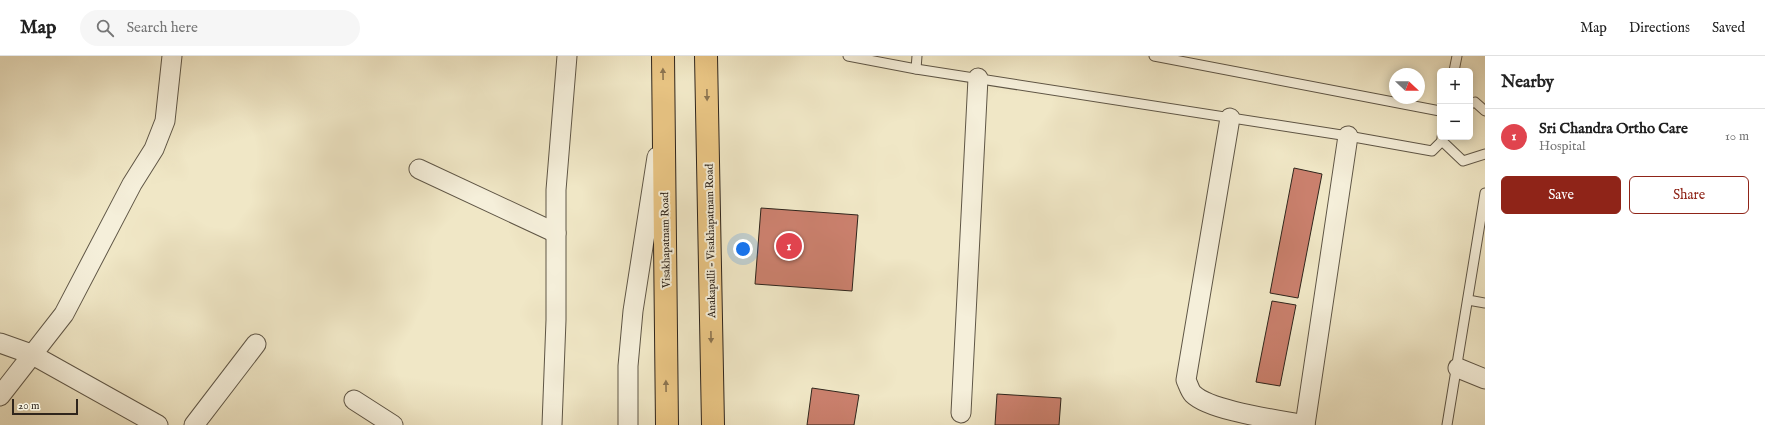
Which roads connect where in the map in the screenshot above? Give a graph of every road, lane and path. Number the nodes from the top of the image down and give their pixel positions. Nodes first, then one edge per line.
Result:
1 (172, 56) edge
2 (567, 56) edge
3 (663, 56) edge
4 (706, 56) edge
5 (848, 56) edge
6 (918, 56) edge
7 (1154, 56) edge
8 (1457, 56) edge
9 (1455, 68) edge
10 (916, 69) junction
11 (978, 78) junction
12 (1473, 103) edge
13 (1437, 110) edge
14 (1485, 111) edge
15 (664, 114) junction
16 (1230, 118) junction
17 (1348, 136) junction
18 (1441, 140) edge
19 (1443, 140) edge
20 (1485, 154) edge
21 (419, 169) dead end
22 (1485, 194) edge
23 (556, 233) junction
24 (1468, 300) junction
25 (1485, 303) edge
26 (0, 343) edge
27 (256, 344) dead end
28 (31, 354) junction
29 (1458, 368) junction
30 (1485, 379) edge
31 (0, 396) edge
32 (354, 400) dead end
33 (960, 412) dead end
34 (158, 425) edge
35 (194, 425) edge
36 (393, 425) edge
37 (552, 425) edge
38 (628, 425) edge
39 (667, 425) edge
40 (713, 425) edge
41 (1305, 425) edge
42 (1447, 425) edge

1 - 28 street
2 - 23 street
15 -> 3 main road, Visakhapatnam Road
4 -> 40 main road, Anakapalli - Visakhapatnam Road
5 - 10 lane
6 - 10 lane
7 - 13 lane
8 - 9 lane
10 - 11 lane
11 - 16 lane
11 - 33 street
12 - 14 lane
15 - 38 street
39 -> 15 main road, Visakhapatnam Road
16 - 17 lane
16 - 41 street
17 - 18 lane
17 - 41 street
19 - 20 lane
21 - 23 street
22 - 24 lane
23 - 37 street
24 - 25 lane
24 - 29 lane
26 - 28 street
27 - 35 street
28 - 31 street
28 - 34 street
29 - 30 street
29 - 42 lane
32 - 36 street

